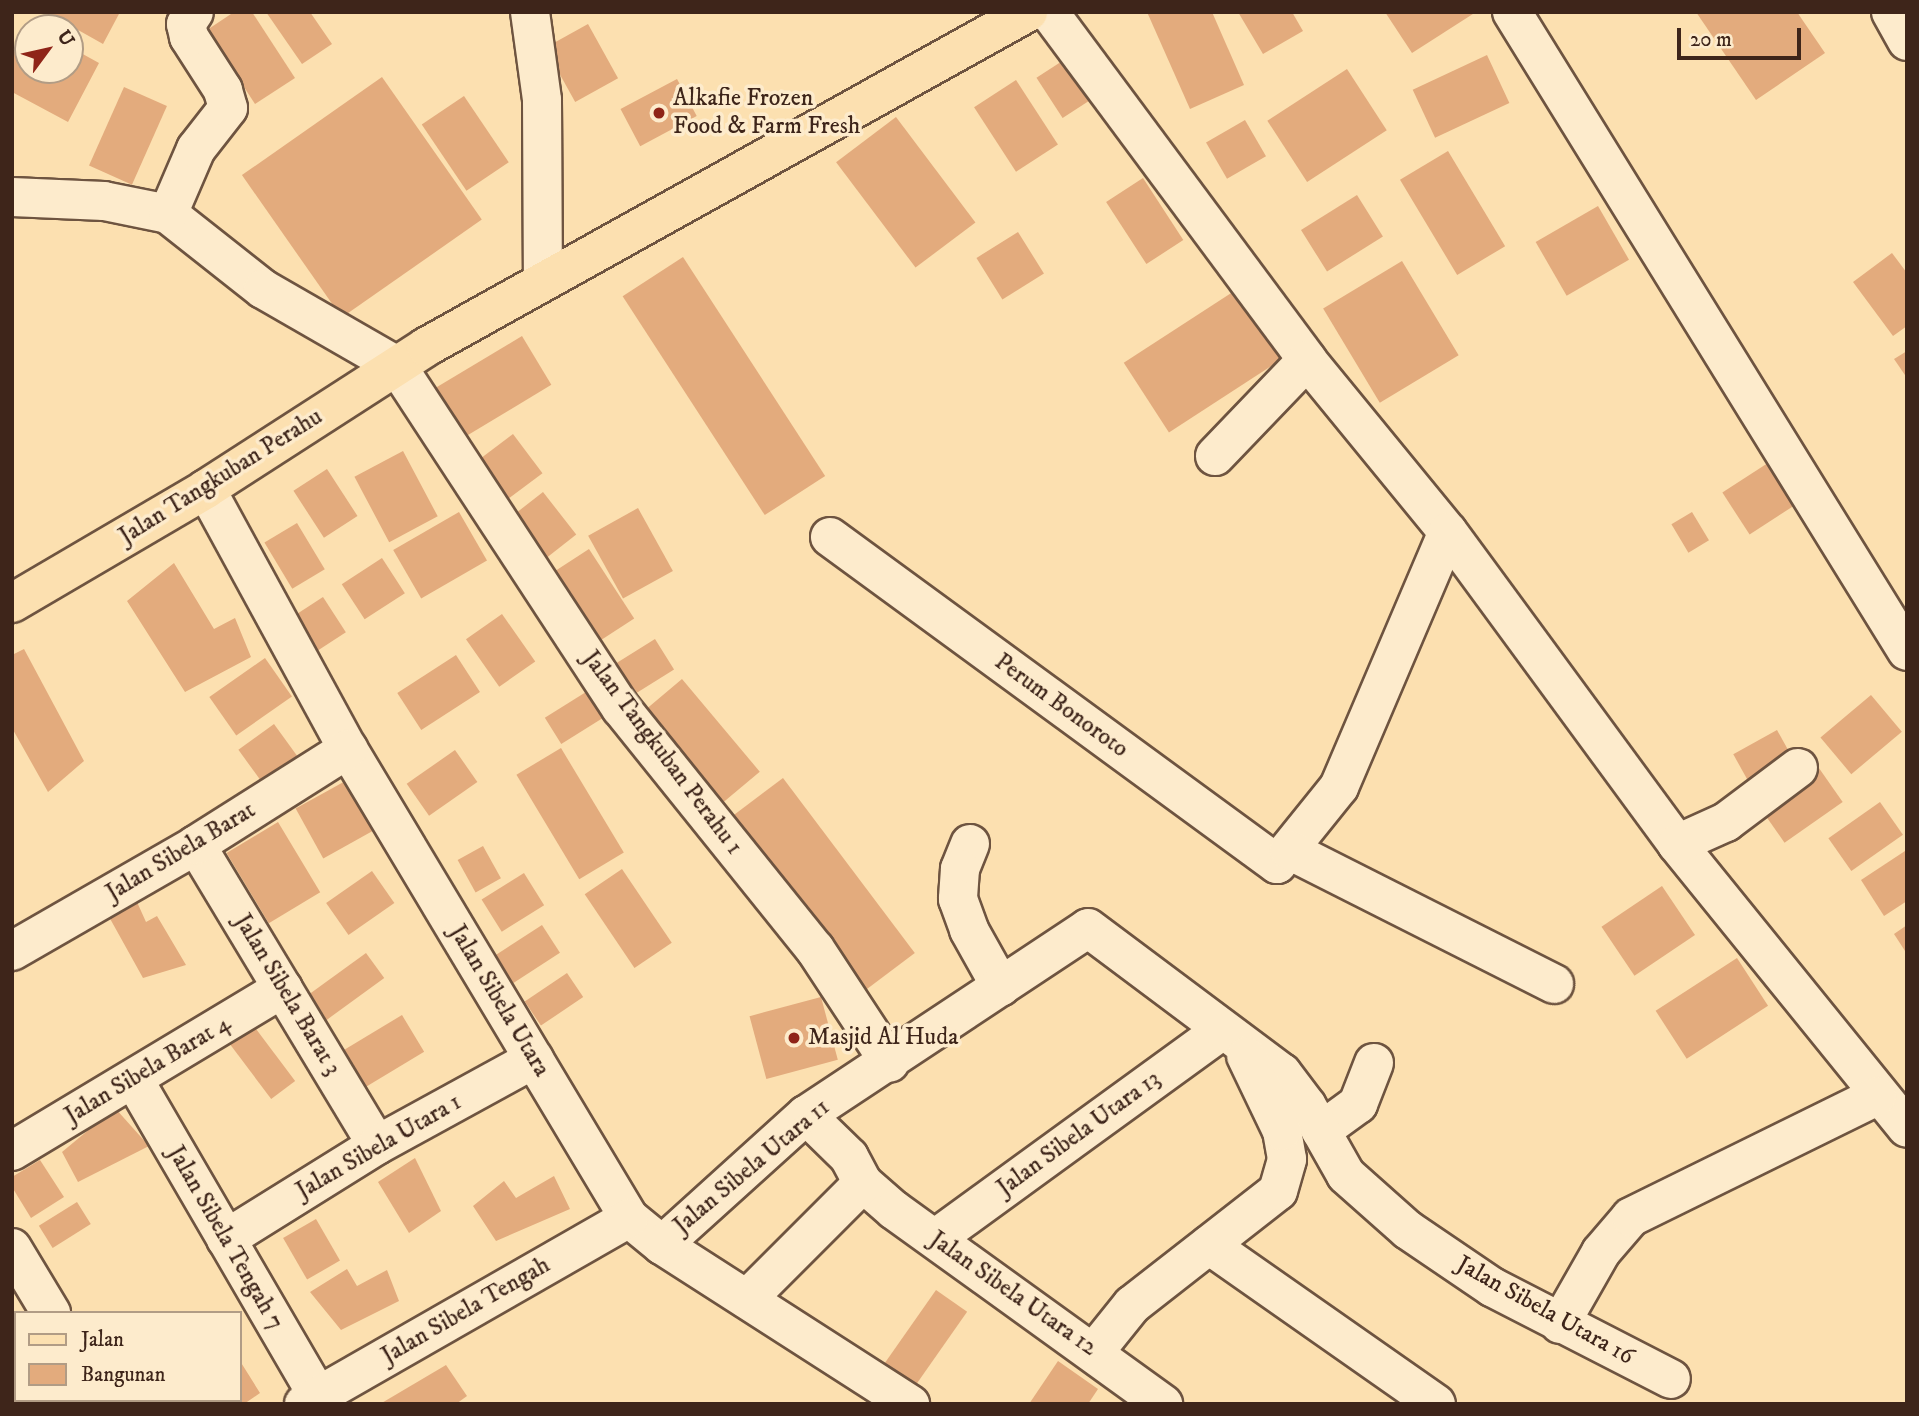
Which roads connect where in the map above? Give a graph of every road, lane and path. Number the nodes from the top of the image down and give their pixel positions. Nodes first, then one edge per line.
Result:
1 (194, 12) edge
2 (530, 12) edge
3 (1028, 12) edge
4 (1049, 12) edge
5 (1512, 12) edge
6 (1891, 12) edge
7 (1907, 41) edge
8 (12, 197) edge
9 (167, 214) junction
10 (536, 285) junction
11 (411, 356) junction
12 (1307, 360) junction
13 (1215, 456) dead end
14 (206, 489) junction
15 (1448, 532) junction
16 (830, 537) dead end
17 (12, 603) edge
18 (1907, 651) edge
19 (348, 749) junction
20 (1798, 768) dead end
21 (970, 844) dead end
22 (1677, 844) junction
23 (196, 845) junction
24 (1289, 850) junction
25 (1088, 928) joint
26 (12, 951) edge
27 (1554, 984) dead end
28 (1000, 987) junction
29 (283, 988) junction
30 (1228, 1035) junction
31 (534, 1059) junction
32 (890, 1063) junction
33 (1374, 1063) dead end
34 (134, 1080) junction
35 (1877, 1096) junction
36 (806, 1115) junction
37 (1907, 1128) edge
38 (1321, 1131) junction
39 (377, 1145) junction
40 (12, 1151) edge
41 (863, 1183) junction
42 (629, 1219) junction
43 (936, 1238) junction
44 (226, 1239) junction
45 (662, 1245) junction
46 (1209, 1245) junction
47 (12, 1248) edge
48 (747, 1299) junction
49 (50, 1311) edge
50 (1560, 1324) junction
51 (1095, 1351) junction
52 (1671, 1379) dead end
53 (888, 1398) edge
54 (310, 1400) edge
55 (1163, 1404) edge
56 (1436, 1404) edge

1 - 9 street
2 - 10 street
3 - 10 main road, Jalan Tangkuban Perahu
4 - 12 street
5 - 18 street
6 - 7 street
8 - 9 street
9 - 11 street
10 - 11 main road, Jalan Tangkuban Perahu
11 - 14 main road, Jalan Tangkuban Perahu
11 - 32 street, Jalan Tangkuban Perahu 1
12 - 13 street
12 - 15 street
14 - 17 main road, Jalan Tangkuban Perahu
14 - 19 street, Jalan Sibela Utara
15 - 22 street
15 - 24 street
16 - 24 street, Perum Bonoroto
19 - 23 street, Jalan Sibela Barat
19 - 31 street, Jalan Sibela Utara
20 - 22 street
21 - 28 street
22 - 35 street
23 - 26 street, Jalan Sibela Barat
23 - 29 street, Jalan Sibela Barat 3
24 - 27 street
25 - 28 street, Jalan Sibela Utara 11
25 - 30 street, Jalan Sibela Utara 16
28 - 32 street, Jalan Sibela Utara 11
29 - 34 street, Jalan Sibela Barat 4
29 - 39 street, Jalan Sibela Barat 3
30 - 38 street, Jalan Sibela Utara 16
30 - 43 street, Jalan Sibela Utara 13
30 - 46 street
31 - 39 street, Jalan Sibela Utara 1
31 - 42 street, Jalan Sibela Utara
32 - 36 street, Jalan Sibela Utara 11
33 - 38 street
34 - 40 street, Jalan Sibela Barat 4
34 - 44 street, Jalan Sibela Tengah 7
35 - 37 street
35 - 50 street
36 - 41 street
36 - 45 street, Jalan Sibela Utara 11
38 - 50 street, Jalan Sibela Utara 16
39 - 44 street, Jalan Sibela Utara 1
41 - 43 street, Jalan Sibela Utara 12
41 - 48 street
42 - 45 street, Jalan Sibela Utara
42 - 54 street, Jalan Sibela Tengah
43 - 51 street, Jalan Sibela Utara 12
44 - 54 street, Jalan Sibela Tengah 7
45 - 48 street, Jalan Sibela Utara
46 - 51 street
46 - 56 street
47 - 49 street
48 - 53 street, Jalan Sibela Utara
50 - 52 street, Jalan Sibela Utara 16
51 - 55 street, Jalan Sibela Utara 12

